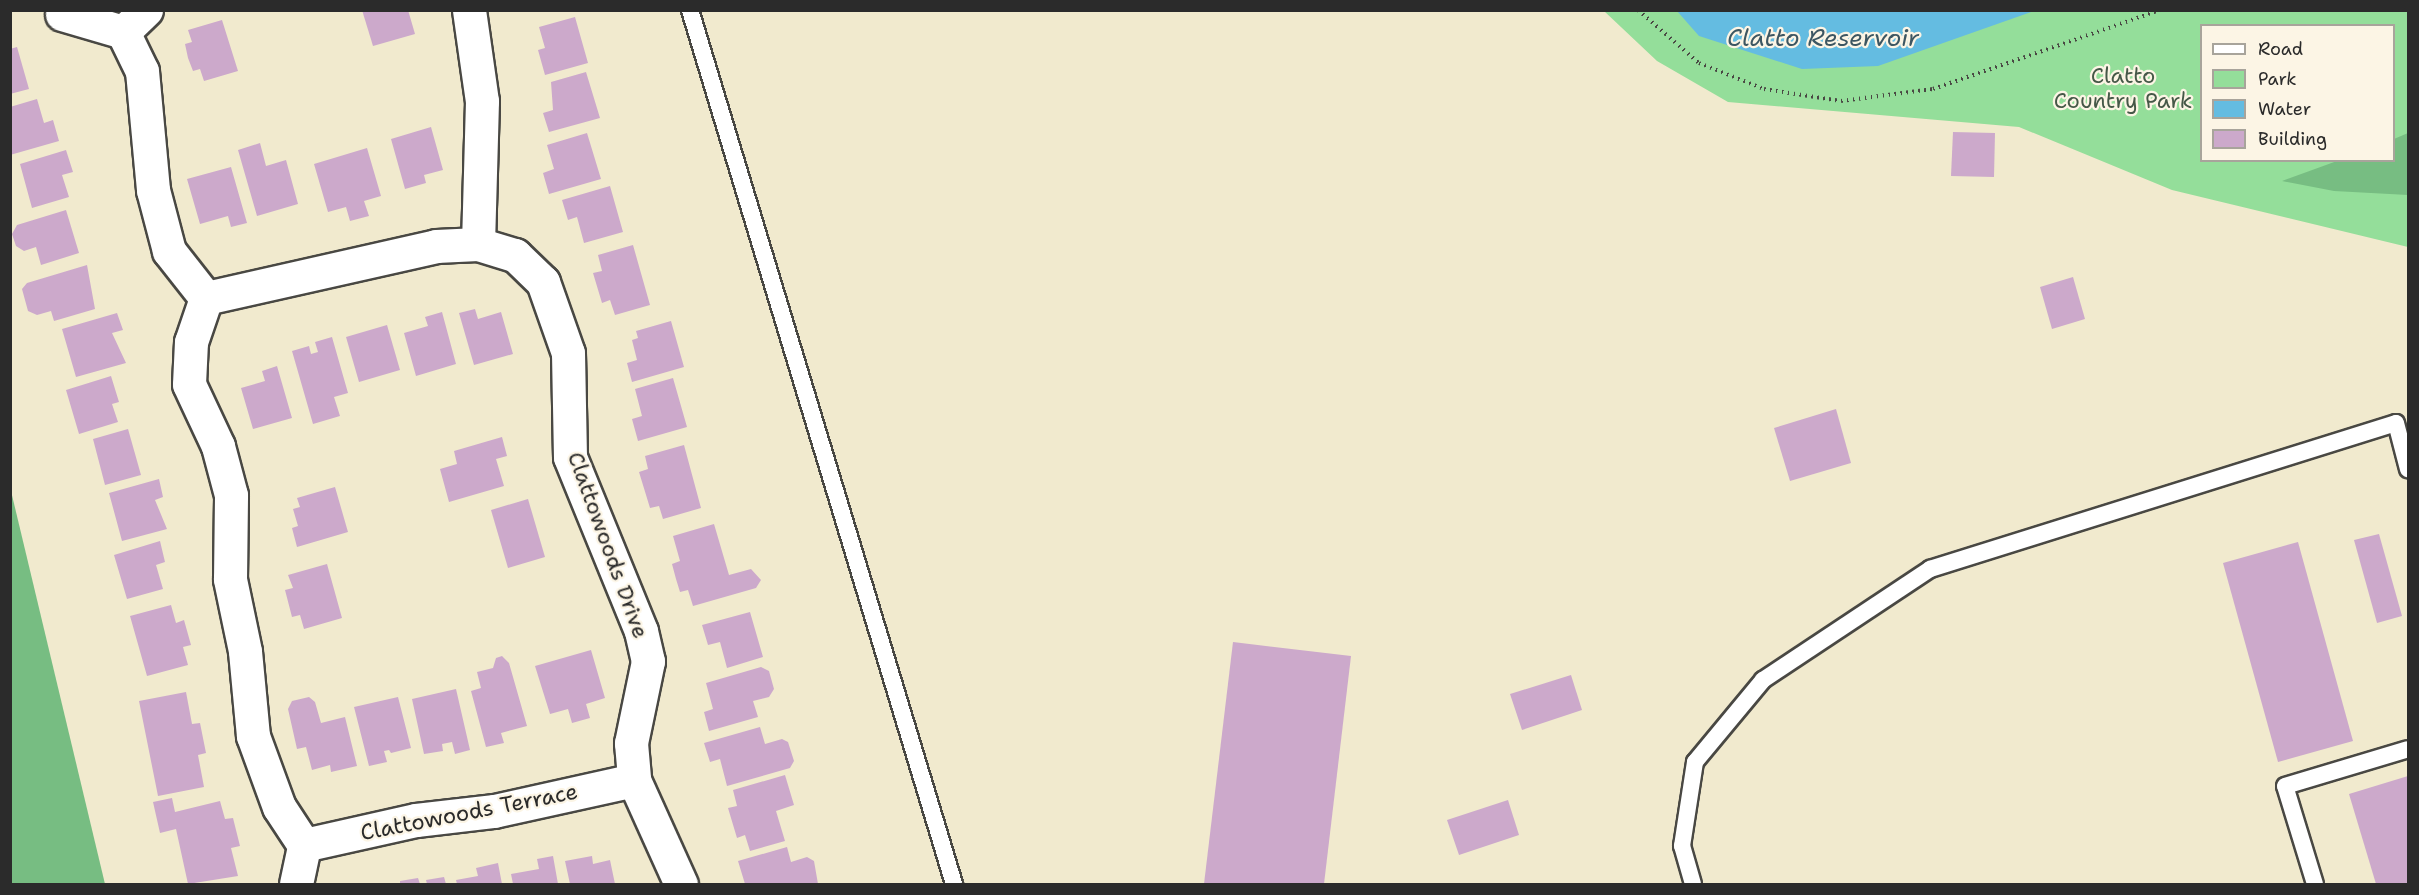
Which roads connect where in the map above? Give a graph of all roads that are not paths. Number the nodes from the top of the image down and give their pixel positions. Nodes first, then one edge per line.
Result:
1 (469, 10) edge
2 (690, 10) edge
3 (62, 14) dead end
4 (134, 21) edge
5 (478, 244) junction
6 (206, 298) junction
7 (2409, 469) edge
8 (2409, 749) edge
9 (634, 780) junction
10 (304, 845) junction
11 (296, 885) edge
12 (681, 885) edge
13 (954, 885) edge
14 (1693, 885) edge
15 (2315, 885) edge

1 - 5 street
2 - 13 lane
3 - 4 street
4 - 6 street
5 - 6 street, Clattowoods Drive
5 - 9 street, Clattowoods Drive
6 - 10 street
7 - 14 lane
8 - 15 lane
9 - 10 street, Clattowoods Terrace
9 - 12 street, Clattowoods Drive
10 - 11 street

